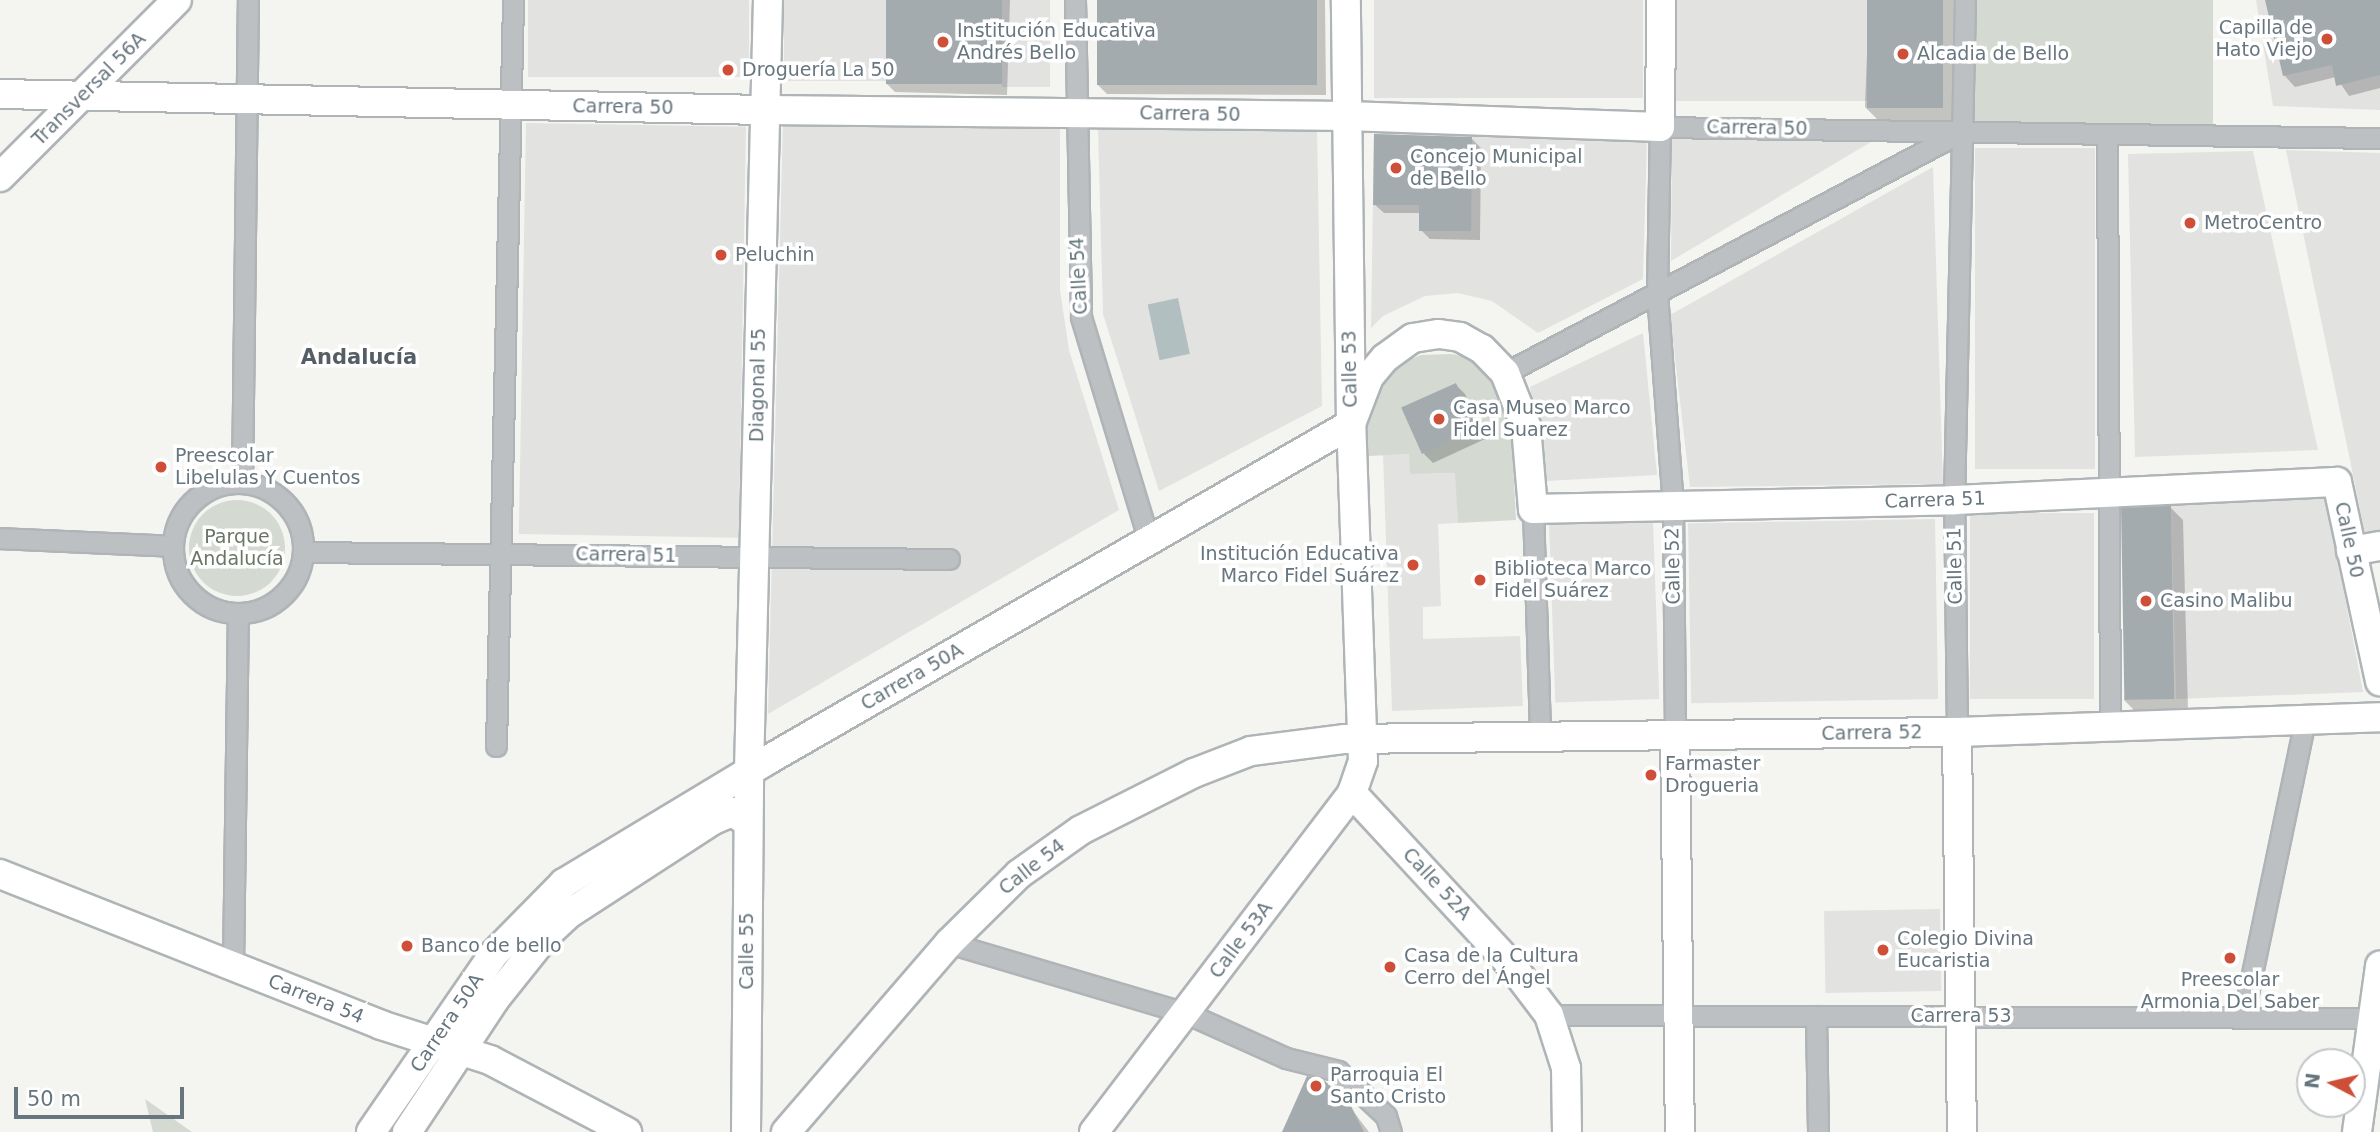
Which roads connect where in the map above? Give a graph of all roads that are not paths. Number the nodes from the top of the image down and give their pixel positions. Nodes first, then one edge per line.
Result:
1 (177, 0) edge
2 (248, 0) edge
3 (513, 0) edge
4 (768, 0) edge
5 (1075, 0) edge
6 (1346, 0) edge
7 (1661, 0) edge
8 (1965, 0) edge
9 (0, 94) edge
10 (84, 95) junction
11 (247, 98) junction
12 (511, 104) junction
13 (765, 110) junction
14 (1076, 113) junction
15 (1348, 116) junction
16 (1660, 127) junction
17 (1962, 132) junction
18 (2107, 134) junction
19 (2380, 138) edge
20 (0, 177) edge
21 (1657, 294) junction
22 (1505, 373) junction
23 (1351, 424) junction
24 (2337, 482) joint
25 (242, 483) junction
26 (2109, 493) junction
27 (1954, 500) junction
28 (1673, 506) junction
29 (1533, 509) junction
30 (0, 538) edge
31 (1149, 541) junction
32 (173, 545) junction
33 (2380, 546) edge
34 (2351, 551) junction
35 (303, 552) junction
36 (501, 554) junction
37 (754, 557) junction
38 (949, 559) dead end
39 (237, 614) junction
40 (2380, 681) edge
41 (2380, 717) edge
42 (2305, 719) junction
43 (2109, 726) junction
44 (1957, 732) junction
45 (1675, 735) junction
46 (1540, 736) junction
47 (1365, 738) junction
48 (496, 746) dead end
49 (748, 771) junction
50 (1352, 793) junction
51 (748, 822) junction
52 (0, 874) edge
53 (949, 943) junction
54 (233, 966) junction
55 (2380, 966) edge
56 (1186, 1013) junction
57 (1679, 1015) junction
58 (1549, 1016) junction
59 (1816, 1016) junction
60 (1961, 1016) junction
61 (2243, 1017) junction
62 (2373, 1018) junction
63 (434, 1043) junction
64 (461, 1051) junction
65 (371, 1132) edge
66 (407, 1132) edge
67 (627, 1132) edge
68 (746, 1132) edge
69 (786, 1132) edge
70 (1094, 1132) edge
71 (1391, 1132) edge
72 (1567, 1132) edge
73 (1680, 1132) edge
74 (1818, 1132) edge
75 (1962, 1132) edge
76 (2357, 1132) edge

1 - 10 main road, Transversal 56A
2 - 11 street
3 - 12 street
4 - 13 main road, Diagonal 55
5 - 14 street, Calle 54
6 - 15 main road, Calle 53
7 - 16 main road, Calle 52
8 - 17 street, Calle 51
9 - 10 main road, Carrera 50
10 - 11 main road, Carrera 50
10 - 20 main road, Transversal 56A
11 - 12 main road, Carrera 50
11 - 25 street
12 - 13 main road, Carrera 50
12 - 36 street
13 - 14 main road, Carrera 50
13 - 37 main road, Diagonal 55
14 - 15 main road, Carrera 50
14 - 31 street, Calle 54
15 - 16 main road, Carrera 50
15 - 23 main road, Calle 53
16 - 17 street, Carrera 50
16 - 21 street, Calle 52
17 - 18 street, Carrera 50
17 - 21 street
17 - 27 street, Calle 51
18 - 19 street, Carrera 50
18 - 26 street
21 - 22 street
21 - 28 street, Calle 52
22 - 23 main road
22 - 29 main road
23 - 31 main road, Carrera 50A
23 - 47 main road, Calle 53
24 - 26 main road, Carrera 51
24 - 34 main road, Calle 50
25 - 32 street
25 - 35 street
26 - 27 main road, Carrera 51
26 - 43 street
27 - 28 main road, Carrera 51
27 - 44 street, Calle 51
28 - 29 main road, Carrera 51
28 - 45 street, Calle 52
29 - 46 street
30 - 32 street
31 - 49 main road, Carrera 50A
32 - 39 street
33 - 34 main road
34 - 40 main road, Calle 50
35 - 36 street, Carrera 51
35 - 39 street
36 - 37 street, Carrera 51
36 - 48 street
37 - 38 street, Carrera 51
37 - 49 main road, Diagonal 55
39 - 54 street
41 - 42 main road, Carrera 52
42 - 43 main road, Carrera 52
42 - 61 street
43 - 44 main road, Carrera 52
44 - 45 main road, Carrera 52
44 - 60 main road, Calle 51
45 - 46 main road, Carrera 52
45 - 57 main road, Calle 52
46 - 47 main road, Carrera 52
47 - 50 main road, Calle 53A
47 - 53 main road, Calle 54
49 - 51 main road, Calle 55
49 - 63 main road, Carrera 50A
50 - 56 main road, Calle 53A
50 - 58 main road, Calle 52A
51 - 64 main road, Carrera 50A
51 - 68 main road, Calle 55
52 - 54 main road, Carrera 54
53 - 56 street
53 - 69 main road, Calle 54
54 - 63 main road, Carrera 54
55 - 62 main road
56 - 70 main road, Calle 53A
56 - 71 street
57 - 58 street, Carrera 53
57 - 59 street, Carrera 53
57 - 73 main road, Calle 52
58 - 72 main road, Calle 52A
59 - 60 street, Carrera 53
59 - 74 street
60 - 61 street, Carrera 53
60 - 75 main road, Calle 51
61 - 62 street, Carrera 53
62 - 76 main road
63 - 64 main road, Carrera 54
63 - 65 main road, Carrera 50A
64 - 66 main road, Carrera 50A
64 - 67 main road, Carrera 54

